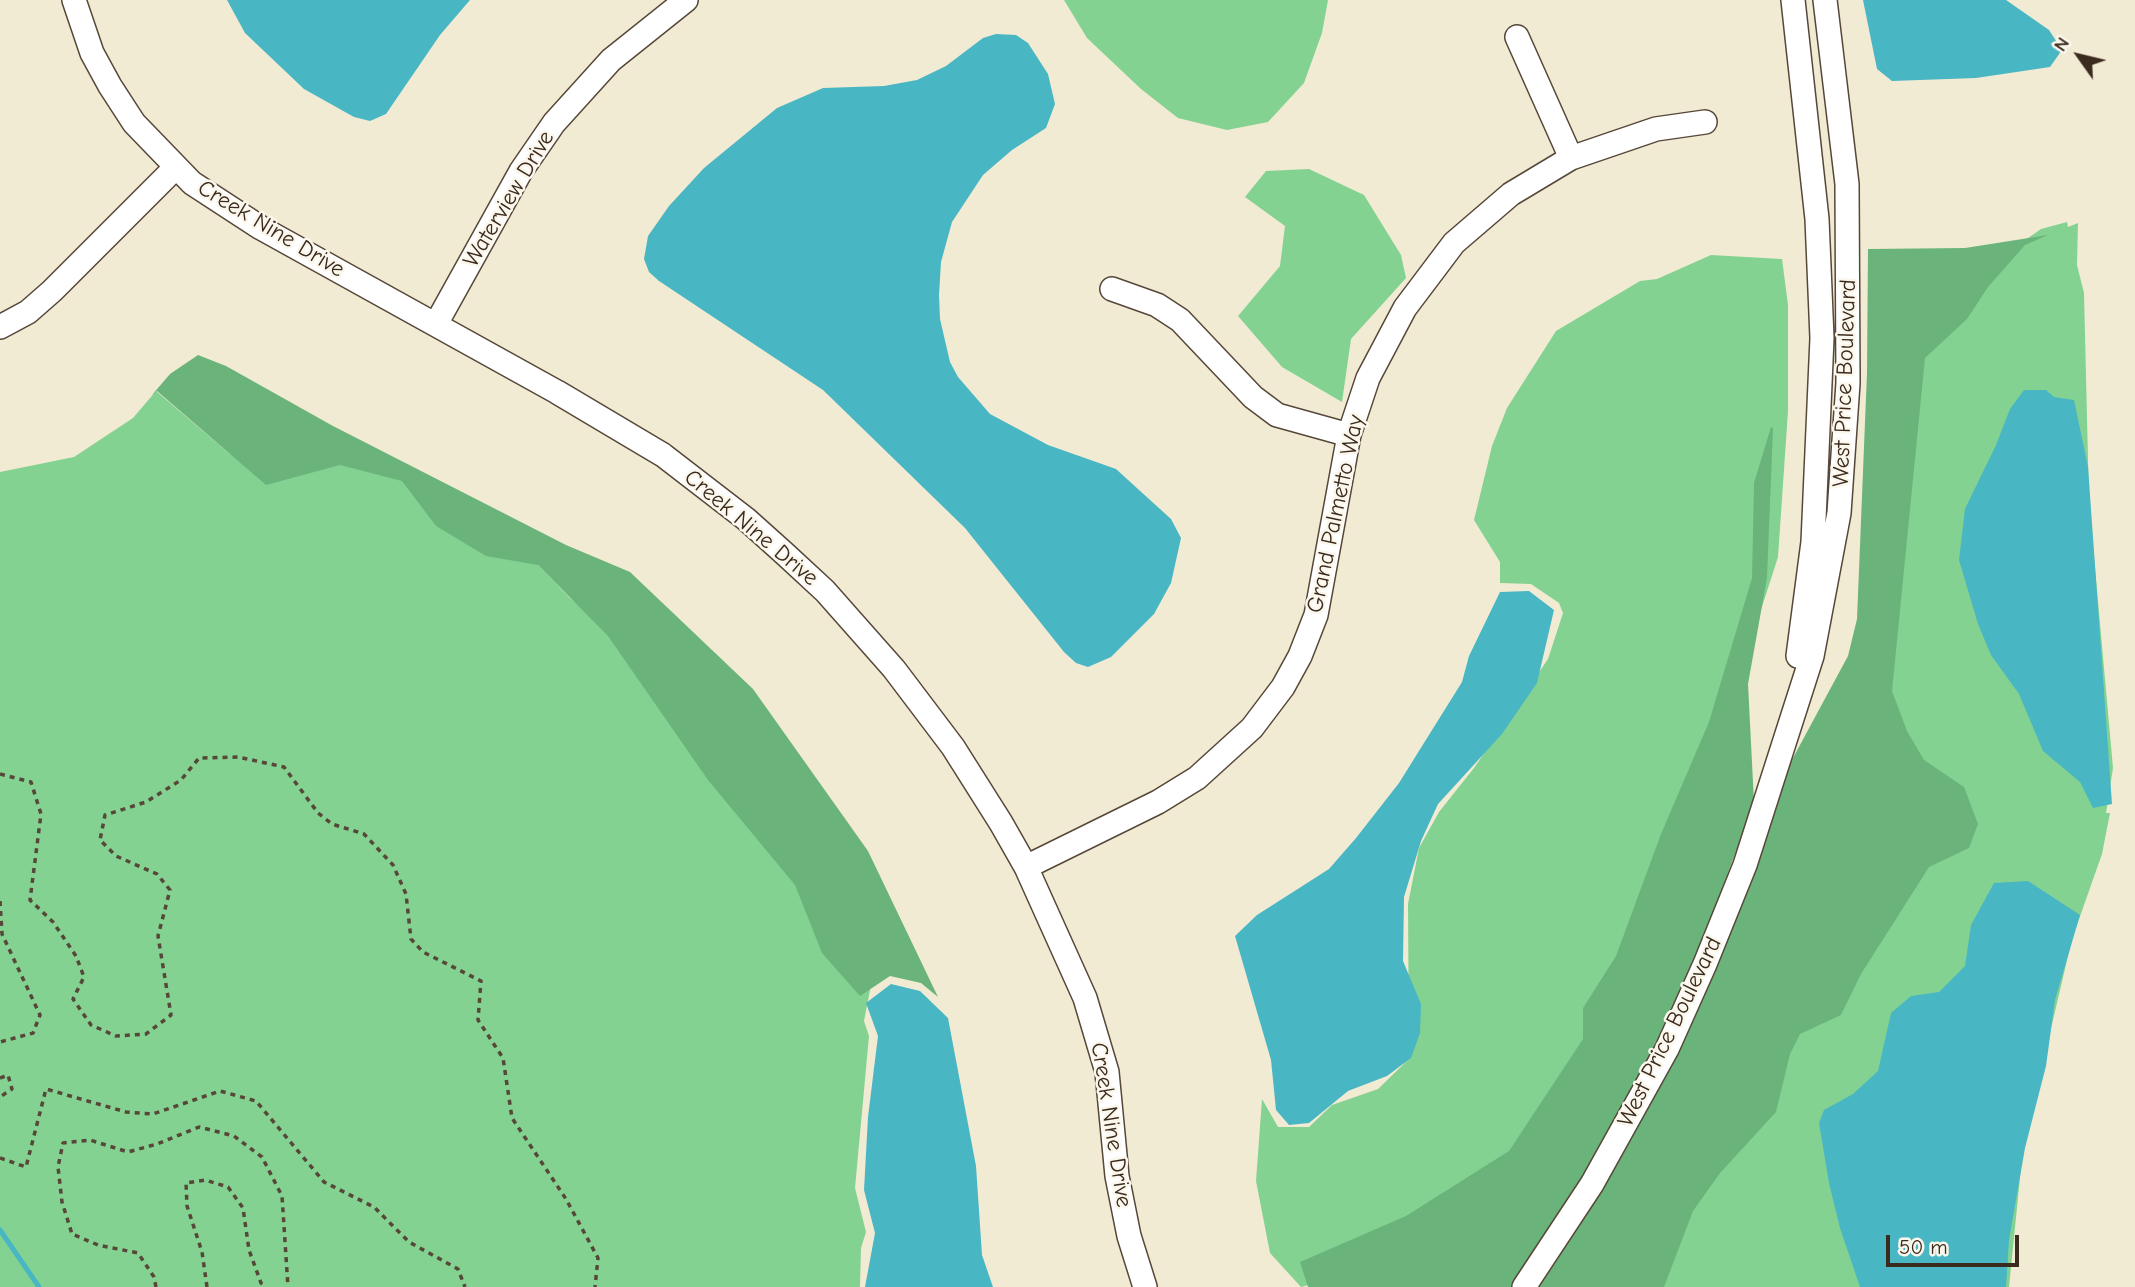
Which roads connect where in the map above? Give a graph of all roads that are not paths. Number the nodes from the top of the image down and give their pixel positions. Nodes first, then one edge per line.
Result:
1 (74, 0) edge
2 (687, 0) edge
3 (1793, 0) edge
4 (1825, 0) edge
5 (1517, 37) dead end
6 (1704, 122) dead end
7 (1572, 158) junction
8 (175, 168) junction
9 (1112, 289) dead end
10 (436, 324) junction
11 (0, 327) edge
12 (1349, 435) junction
13 (1778, 760) junction
14 (1026, 867) junction
15 (1145, 1287) edge
16 (1524, 1287) edge

1 - 8 street, Creek Nine Drive
2 - 10 street, Waterview Drive
3 - 13 street, West Price Boulevard
4 - 13 street, West Price Boulevard
5 - 7 street
6 - 7 street, Grand Palmetto Way
7 - 12 street, Grand Palmetto Way
8 - 10 street, Creek Nine Drive
8 - 11 street
9 - 12 street
10 - 14 street, Creek Nine Drive
12 - 14 street, Grand Palmetto Way
13 - 16 street, West Price Boulevard
14 - 15 street, Creek Nine Drive

